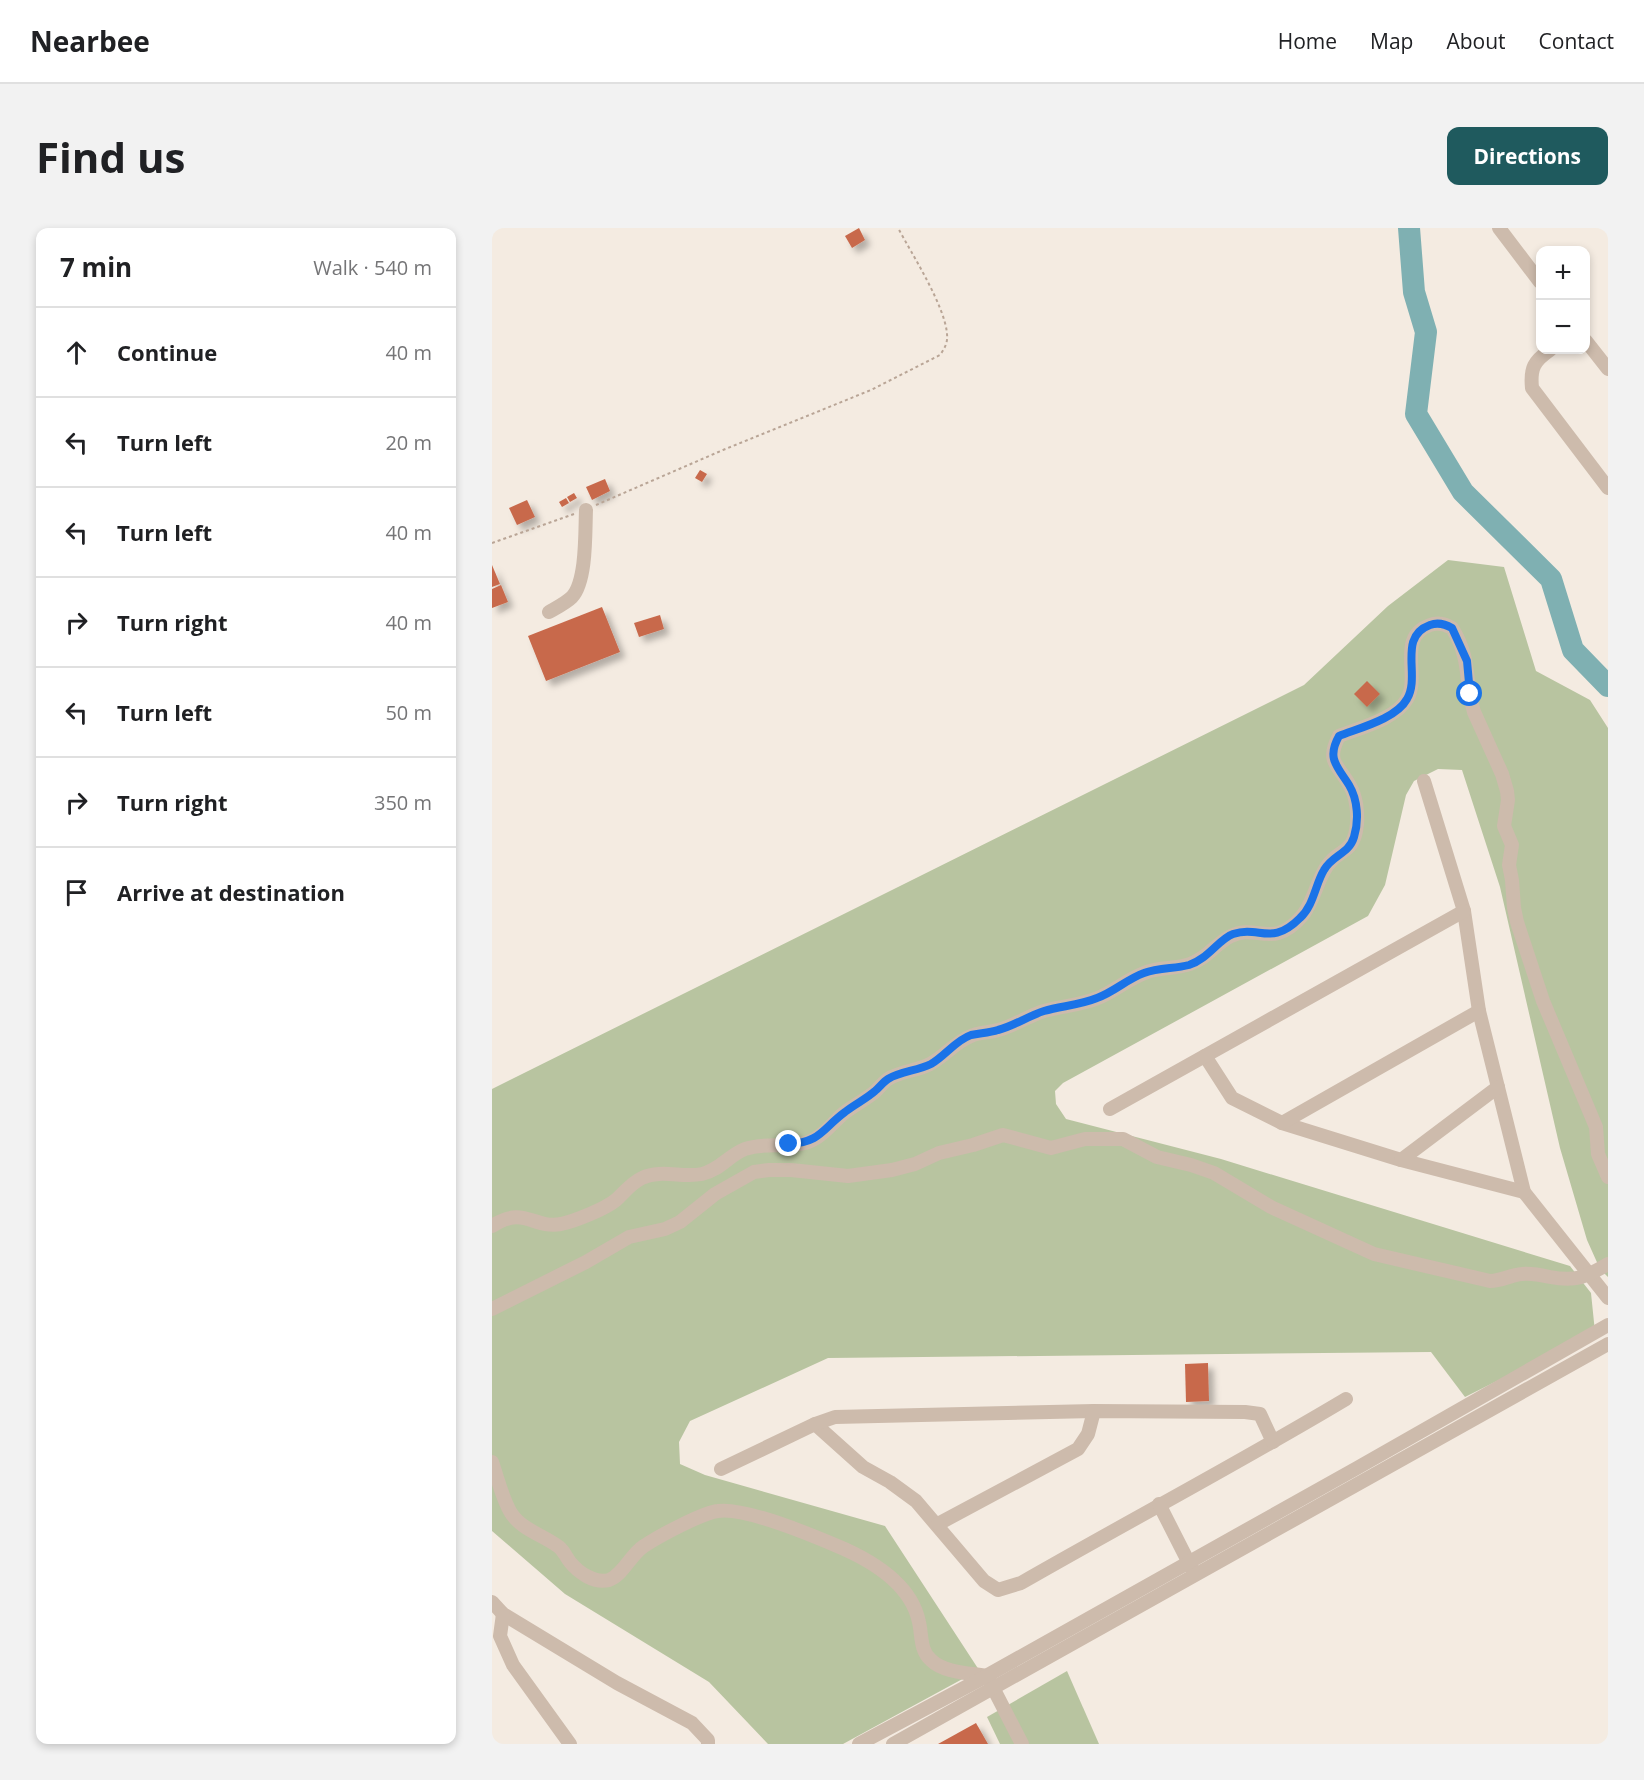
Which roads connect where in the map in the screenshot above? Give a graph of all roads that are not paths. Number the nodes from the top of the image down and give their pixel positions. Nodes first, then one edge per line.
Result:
1 (1499, 228) edge
2 (1536, 277) edge
3 (1590, 346) edge
4 (1544, 354) edge
5 (1608, 369) edge
6 (1608, 488) edge
7 (586, 510) road end
8 (549, 612) dead end
9 (1424, 781) dead end
10 (1464, 911) junction
11 (1479, 1011) junction
12 (1204, 1056) junction
13 (1498, 1087) junction
14 (1110, 1109) dead end
15 (1282, 1123) junction
16 (1401, 1160) junction
17 (1608, 1177) edge
18 (1524, 1192) junction
19 (492, 1226) edge
20 (1608, 1264) edge
21 (1590, 1275) junction
22 (1608, 1298) edge
23 (492, 1309) edge
24 (1608, 1325) edge
25 (1608, 1344) edge
26 (1346, 1399) dead end
27 (1094, 1411) junction
28 (815, 1424) junction
29 (1274, 1442) junction
30 (492, 1462) edge
31 (722, 1469) dead end
32 (1159, 1504) junction
33 (938, 1524) junction
34 (1188, 1562) junction
35 (1195, 1575) junction
36 (492, 1602) edge
37 (502, 1614) junction
38 (991, 1682) junction
39 (570, 1744) edge
40 (708, 1744) edge
41 (859, 1744) edge
42 (893, 1744) edge
43 (1022, 1744) edge

1 - 2 street
3 - 5 street
4 - 6 street
7 - 8 street
9 - 10 street
10 - 11 street
10 - 12 street
11 - 13 street
11 - 15 street
12 - 14 street
12 - 15 street
13 - 16 street
13 - 18 street
15 - 16 street
16 - 18 street
17 - 19 street
18 - 21 street
20 - 21 street
21 - 22 street
21 - 23 street
24 - 34 street
25 - 35 street
26 - 29 street
27 - 28 street
27 - 29 street
27 - 33 street
28 - 31 street
28 - 33 street
29 - 32 street
30 - 38 street
32 - 33 street
32 - 34 street
34 - 35 street
34 - 38 street
35 - 38 street
36 - 37 street
37 - 39 street
37 - 40 street
38 - 41 street
38 - 42 street
38 - 43 street

